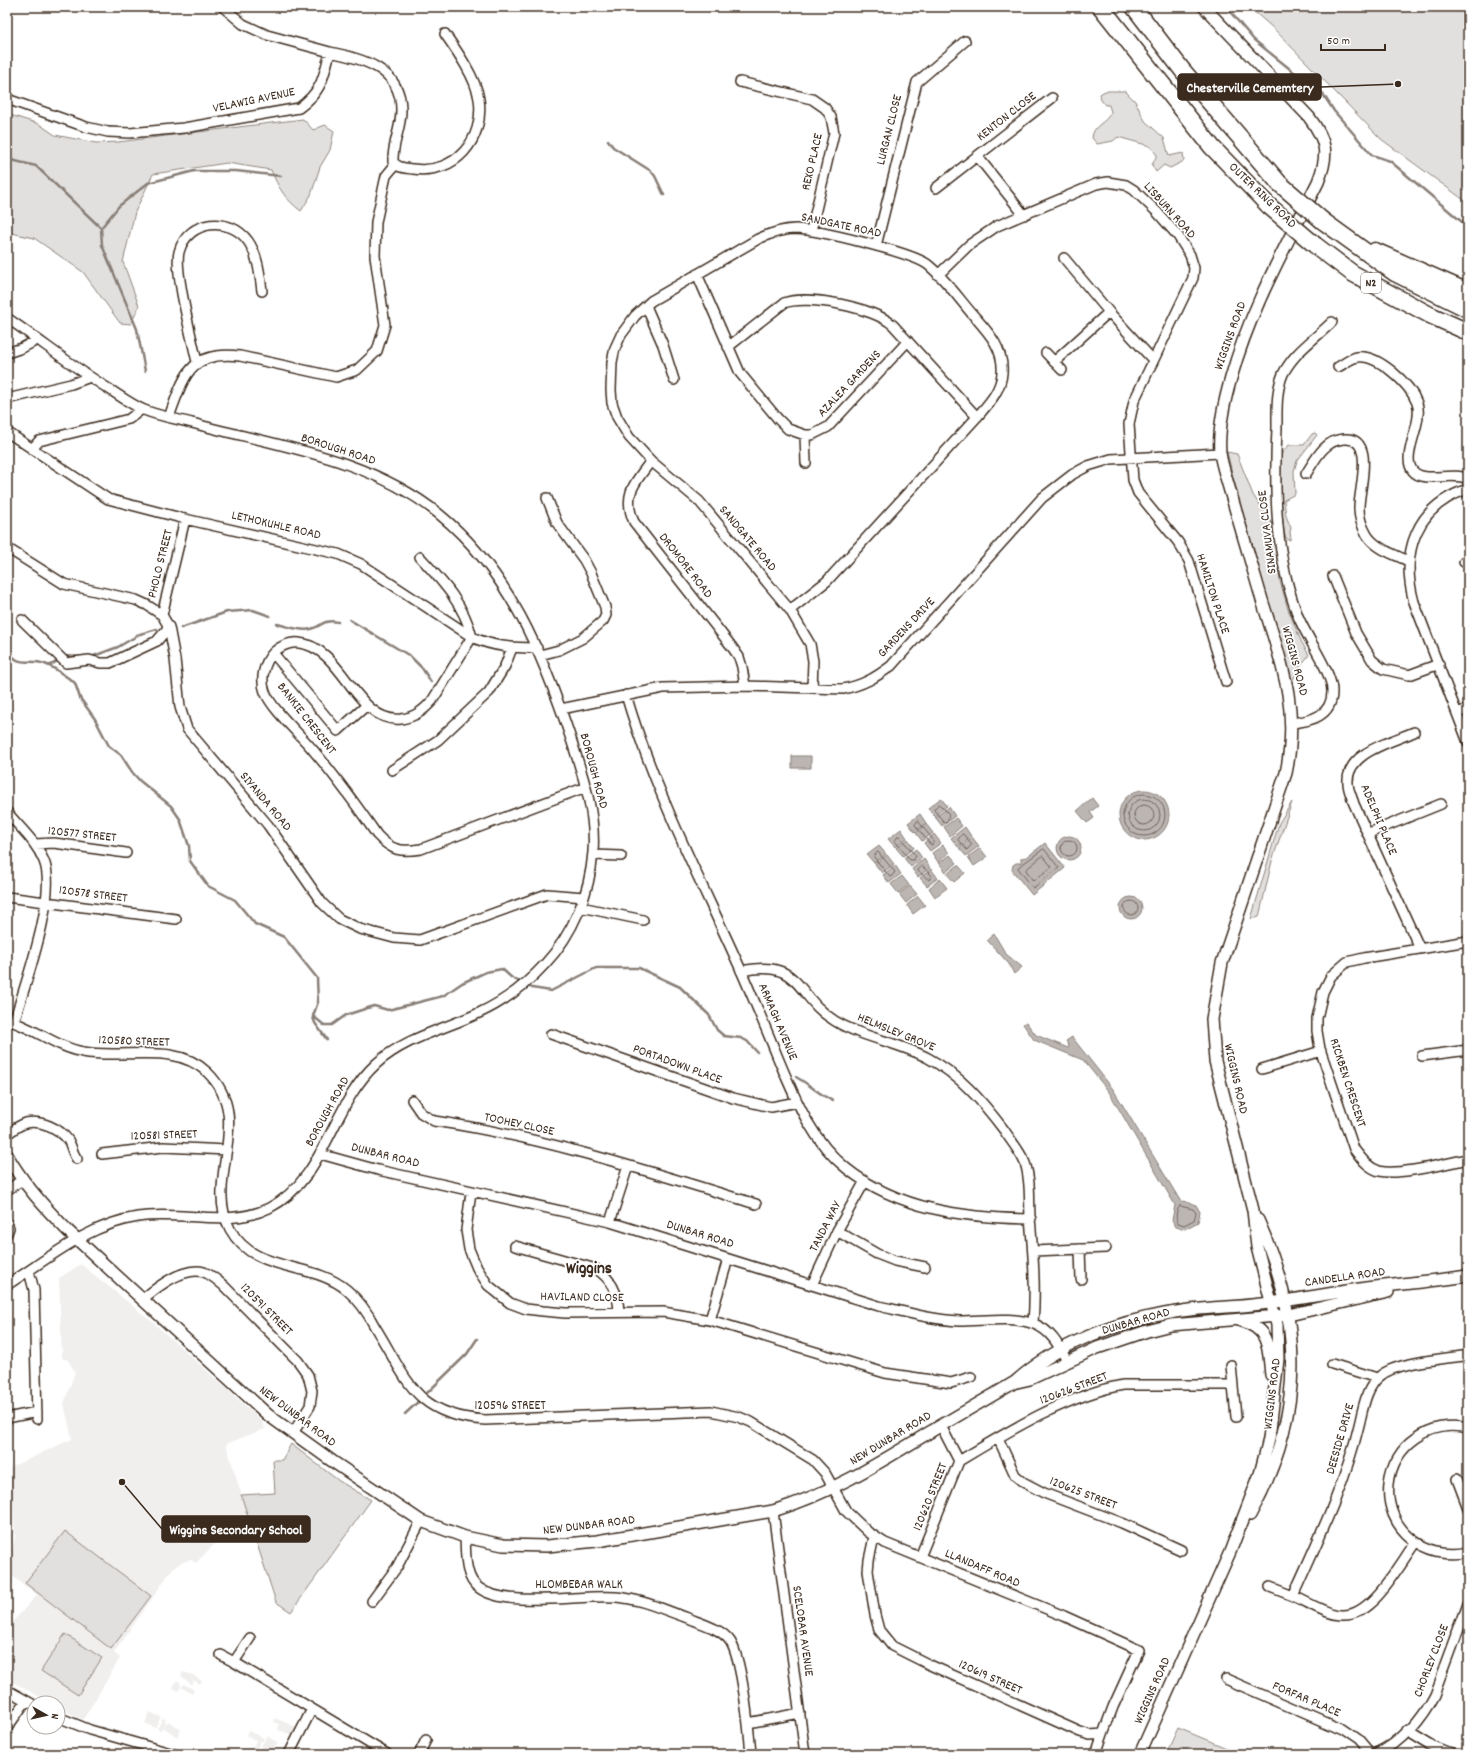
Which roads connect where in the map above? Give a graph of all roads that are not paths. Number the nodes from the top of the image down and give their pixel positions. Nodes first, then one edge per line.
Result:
1 (223, 7) edge
2 (1101, 7) edge
3 (1134, 7) edge
4 (1204, 7) edge
5 (445, 34) dead end
6 (965, 41) dead end
7 (330, 52) junction
8 (740, 82) dead end
9 (1052, 98) dead end
10 (7, 99) edge
11 (978, 157) junction
12 (395, 165) junction
13 (936, 188) dead end
14 (1024, 215) junction
15 (811, 231) junction
16 (1353, 243) junction
17 (876, 246) junction
18 (1064, 258) dead end
19 (697, 274) junction
20 (938, 275) junction
21 (262, 291) dead end
22 (1468, 292) edge
23 (646, 306) junction
24 (1468, 309) edge
25 (1109, 312) junction
26 (1430, 315) junction
27 (7, 318) edge
28 (1332, 322) dead end
29 (1468, 332) edge
30 (37, 340) junction
31 (908, 341) junction
32 (1468, 342) edge
33 (728, 347) junction
34 (7, 353) edge
35 (1046, 353) dead end
36 (1153, 360) junction
37 (197, 362) junction
38 (1054, 362) junction
39 (1338, 367) dead end
40 (1062, 370) dead end
41 (90, 377) junction
42 (674, 380) dead end
43 (7, 399) edge
44 (142, 409) junction
45 (169, 417) junction
46 (977, 417) junction
47 (7, 432) edge
48 (805, 435) junction
49 (32, 449) junction
50 (1220, 453) junction
51 (1131, 457) junction
52 (652, 461) junction
53 (806, 463) dead end
54 (1306, 474) dead end
55 (1468, 479) edge
56 (1468, 489) edge
57 (547, 498) dead end
58 (185, 519) junction
59 (7, 548) edge
60 (420, 557) dead end
61 (1408, 561) junction
62 (1332, 576) dead end
63 (790, 610) junction
64 (162, 616) junction
65 (22, 620) dead end
66 (169, 627) junction
67 (472, 637) junction
68 (512, 648) junction
69 (538, 652) junction
70 (273, 653) junction
71 (1439, 664) junction
72 (1226, 682) dead end
73 (745, 686) junction
74 (812, 688) junction
75 (626, 695) junction
76 (367, 705) junction
77 (561, 709) junction
78 (1468, 709) edge
79 (1457, 713) junction
80 (1292, 723) junction
81 (1414, 732) dead end
82 (1468, 742) edge
83 (392, 770) dead end
84 (586, 787) junction
85 (1441, 804) dead end
86 (8, 817) edge
87 (1369, 833) junction
88 (35, 844) junction
89 (126, 853) dead end
90 (593, 855) junction
91 (621, 856) dead end
92 (7, 897) edge
93 (584, 897) junction
94 (47, 902) junction
95 (581, 907) junction
96 (176, 919) dead end
97 (643, 920) dead end
98 (1468, 942) edge
99 (1420, 949) junction
100 (741, 971) junction
101 (10, 1021) edge
102 (551, 1034) dead end
103 (1468, 1050) edge
104 (1321, 1051) junction
105 (1422, 1056) dead end
106 (1262, 1069) dead end
107 (412, 1100) dead end
108 (797, 1102) junction
109 (7, 1134) edge
110 (226, 1150) junction
111 (102, 1154) dead end
112 (320, 1154) junction
113 (7, 1156) edge
114 (77, 1159) dead end
115 (1468, 1160) edge
116 (628, 1166) junction
117 (22, 1180) junction
118 (864, 1181) junction
119 (7, 1190) edge
120 (471, 1192) junction
121 (756, 1204) dead end
122 (1253, 1210) junction
123 (224, 1218) junction
124 (1030, 1219) junction
125 (610, 1222) junction
126 (7, 1224) edge
127 (837, 1230) junction
128 (7, 1232) edge
129 (77, 1239) junction
130 (515, 1246) dead end
131 (1106, 1248) dead end
132 (1080, 1249) junction
133 (1033, 1252) junction
134 (728, 1259) junction
135 (925, 1267) dead end
136 (29, 1271) junction
137 (1468, 1276) edge
138 (1081, 1278) dead end
139 (1423, 1282) junction
140 (812, 1284) junction
141 (7, 1285) edge
142 (143, 1299) junction
143 (1286, 1301) junction
144 (1272, 1302) junction
145 (619, 1312) junction
146 (1289, 1315) junction
147 (1276, 1316) junction
148 (710, 1320) junction
149 (1235, 1320) junction
150 (1033, 1323) junction
151 (1061, 1350) junction
152 (1468, 1355) edge
153 (1068, 1362) junction
154 (1332, 1364) dead end
155 (1231, 1365) dead end
156 (971, 1378) dead end
157 (1377, 1378) junction
158 (1015, 1382) junction
159 (1233, 1385) junction
160 (1274, 1398) junction
161 (1236, 1417) dead end
162 (7, 1418) edge
163 (941, 1426) junction
164 (1468, 1428) edge
165 (293, 1433) junction
166 (998, 1438) junction
167 (959, 1461) junction
168 (1457, 1479) dead end
169 (833, 1489) junction
170 (1468, 1508) edge
171 (773, 1511) junction
172 (420, 1521) junction
173 (464, 1537) junction
174 (874, 1537) junction
175 (1415, 1543) junction
176 (1181, 1550) dead end
177 (1468, 1551) edge
178 (1230, 1552) junction
179 (920, 1557) junction
180 (1270, 1587) dead end
181 (1293, 1596) junction
182 (372, 1600) dead end
183 (1467, 1609) edge
184 (250, 1638) dead end
185 (221, 1655) dead end
186 (234, 1662) junction
187 (1226, 1680) dead end
188 (7, 1690) edge
189 (26, 1701) edge
190 (26, 1707) edge
191 (312, 1709) junction
192 (800, 1713) junction
193 (66, 1720) edge
194 (748, 1723) junction
195 (7, 1728) edge
196 (1407, 1731) junction
197 (1103, 1734) junction
198 (426, 1740) dead end
199 (174, 1754) edge
200 (289, 1754) edge
201 (387, 1754) edge
202 (419, 1754) edge
203 (751, 1754) edge
204 (805, 1754) edge
205 (1096, 1754) edge
206 (1140, 1754) edge
207 (1370, 1754) edge
208 (1377, 1754) edge
209 (1453, 1754) edge

1 - 7 street
2 - 26 highway, OUTER RING ROAD / N2, bridge
3 - 16 highway, OUTER RING ROAD / N2, bridge
4 - 50 street, WIGGINS ROAD
5 - 12 street
6 - 17 street, LURGAN CLOSE
7 - 10 street, VELAWIG AVENUE
7 - 12 street
8 - 15 street, REXO PLACE
9 - 11 street, KENTON CLOSE
11 - 13 street, KENTON CLOSE
11 - 14 street, KENTON CLOSE
12 - 37 street
14 - 20 street, LISBURN ROAD
14 - 36 street, LISBURN ROAD
15 - 17 street, SANDGATE ROAD
15 - 19 street, SANDGATE ROAD
16 - 22 highway
16 - 24 highway, OUTER RING ROAD / N2
17 - 20 street, SANDGATE ROAD
18 - 25 street
19 - 23 street, SANDGATE ROAD
19 - 33 street
20 - 46 street, SANDGATE ROAD
21 - 37 street
23 - 42 street
23 - 52 street, SANDGATE ROAD
25 - 36 street
25 - 38 street
26 - 29 highway, OUTER RING ROAD / N2
26 - 32 highway
27 - 30 street, BOROUGH ROAD
28 - 80 street, SINAMUVA CLOSE
30 - 34 street
30 - 41 street, BOROUGH ROAD
31 - 33 street
31 - 46 street
31 - 48 street, AZALEA GARDENS
33 - 48 street
35 - 38 street
36 - 51 street, LISBURN ROAD
37 - 45 street
38 - 40 street
39 - 55 street
41 - 43 street
41 - 44 street, BOROUGH ROAD
44 - 45 street, BOROUGH ROAD
44 - 49 street
45 - 69 street, BOROUGH ROAD
46 - 63 street, SANDGATE ROAD
47 - 49 street, LETHOKUHLE ROAD
48 - 53 street
49 - 58 street, LETHOKUHLE ROAD
50 - 51 street, GARDENS DRIVE
50 - 80 street, WIGGINS ROAD
51 - 72 street, HAMILTON PLACE
51 - 74 street, GARDENS DRIVE
52 - 63 street, SANDGATE ROAD
52 - 73 street, DROMORE ROAD
54 - 61 street
56 - 61 street
57 - 69 street, LETHOKUHLE ROAD
58 - 64 street, PHOLO STREET
58 - 67 street, LETHOKUHLE ROAD
59 - 64 street, SIYANDA ROAD
60 - 67 street
61 - 71 street
62 - 71 street
63 - 74 street, SANDGATE ROAD
64 - 66 street, SIYANDA ROAD
65 - 66 street
66 - 93 street, SIYANDA ROAD
67 - 68 street, LETHOKUHLE ROAD
67 - 76 street
68 - 69 street, LETHOKUHLE ROAD
68 - 83 street
69 - 77 street, BOROUGH ROAD
70 - 76 street
70 - 76 street
70 - 84 street, BANKIE CRESCENT
71 - 79 street
73 - 74 street, GARDENS DRIVE
73 - 75 street, GARDENS DRIVE
75 - 77 street, GARDENS DRIVE
75 - 100 street, ARMAGH AVENUE
77 - 84 street, BOROUGH ROAD
78 - 79 street
79 - 82 street
80 - 122 street, WIGGINS ROAD
81 - 87 street, ADELPHI PLACE
84 - 90 street, BOROUGH ROAD
85 - 87 street
86 - 88 street
87 - 99 street, ADELPHI PLACE
88 - 89 street, 120577 STREET
88 - 94 street
90 - 91 street
90 - 93 street, BOROUGH ROAD
92 - 94 street, 120578 STREET
93 - 95 street, BOROUGH ROAD
94 - 96 street, 120578 STREET
94 - 101 street
95 - 97 street
95 - 112 street, BOROUGH ROAD
98 - 99 street, RICKBEN CRESCENT
99 - 104 street, RICKBEN CRESCENT
100 - 108 street, ARMAGH AVENUE
100 - 124 street, HELMSLEY GROVE
101 - 110 street, 120580 STREET
102 - 108 street, PORTADOWN PLACE
103 - 105 street
104 - 106 street
104 - 115 street, RICKBEN CRESCENT
107 - 116 street, TOOHEY CLOSE
108 - 118 street, ARMAGH AVENUE
109 - 114 street
110 - 111 street, 120581 STREET
110 - 123 street, 120580 STREET
112 - 120 street, DUNBAR ROAD
112 - 123 street, BOROUGH ROAD
113 - 117 street, NEW DUNBAR ROAD
116 - 121 street, TOOHEY CLOSE
116 - 125 street
117 - 119 street
117 - 129 street, NEW DUNBAR ROAD
118 - 124 street, ARMAGH AVENUE
118 - 127 street, TANDA WAY
120 - 125 street, DUNBAR ROAD
120 - 145 street, HAVILAND CLOSE
122 - 143 street, WIGGINS ROAD
122 - 144 street, WIGGINS ROAD
123 - 129 street, BOROUGH ROAD
123 - 169 street, 120596 STREET
124 - 133 street, HELMSLEY GROVE
125 - 134 street, DUNBAR ROAD
126 - 128 street
127 - 135 street
127 - 140 street, TANDA WAY
129 - 136 street, BOROUGH ROAD
129 - 142 street, NEW DUNBAR ROAD
130 - 145 street
131 - 132 street
132 - 133 street
132 - 138 street
133 - 150 street, HELMSLEY GROVE
134 - 140 street, DUNBAR ROAD
134 - 148 street
136 - 141 street, BOROUGH ROAD
136 - 162 street
137 - 139 street, CANDELLA ROAD
139 - 143 street, CANDELLA ROAD
139 - 146 street, CANDELLA ROAD
140 - 150 street, DUNBAR ROAD
142 - 165 street, NEW DUNBAR ROAD
142 - 165 street, 120591 STREET
143 - 144 street, CANDELLA ROAD
143 - 146 street, WIGGINS ROAD
144 - 147 street, WIGGINS ROAD
144 - 151 street, DUNBAR ROAD
145 - 148 street, HAVILAND CLOSE
146 - 147 street, CANDELLA ROAD
146 - 178 street, WIGGINS ROAD
147 - 149 street, DUNBAR ROAD
147 - 160 street, WIGGINS ROAD
148 - 156 street, HAVILAND CLOSE
149 - 153 street, DUNBAR ROAD
149 - 160 street
150 - 151 street, DUNBAR ROAD
151 - 153 street, DUNBAR ROAD
151 - 158 street, NEW DUNBAR ROAD
152 - 157 street
153 - 158 street, NEW DUNBAR ROAD
154 - 157 street
155 - 159 street
157 - 181 street, DEESIDE DRIVE
158 - 163 street, NEW DUNBAR ROAD
159 - 161 street
159 - 166 street, 120626 STREET
160 - 178 street, WIGGINS ROAD
163 - 167 street, 120620 STREET
163 - 169 street, NEW DUNBAR ROAD
164 - 175 street
165 - 172 street, NEW DUNBAR ROAD
166 - 167 street, 120626 STREET
166 - 176 street, 120625 STREET
167 - 179 street, 120620 STREET
168 - 170 street
169 - 171 street, NEW DUNBAR ROAD
169 - 174 street, LLANDAFF ROAD
171 - 173 street, NEW DUNBAR ROAD
171 - 192 street, SCELOBAR AVENUE
172 - 173 street, NEW DUNBAR ROAD
172 - 182 street
173 - 194 street, HLOMBEBAR WALK
174 - 179 street, LLANDAFF ROAD
174 - 197 street, 120619 STREET
175 - 177 street
175 - 181 street
178 - 206 street, WIGGINS ROAD
179 - 197 street, LLANDAFF ROAD
180 - 181 street
183 - 196 street, CHORLEY CLOSE
184 - 186 street
185 - 186 street
186 - 191 street
187 - 207 street, FORFAR PLACE
188 - 189 street
190 - 195 street
191 - 200 street
191 - 201 street
192 - 194 street
192 - 204 street, SCELOBAR AVENUE
193 - 199 street
194 - 203 street, HLOMBEBAR WALK
196 - 208 street, CHORLEY CLOSE
196 - 209 street
197 - 205 street
198 - 202 street

